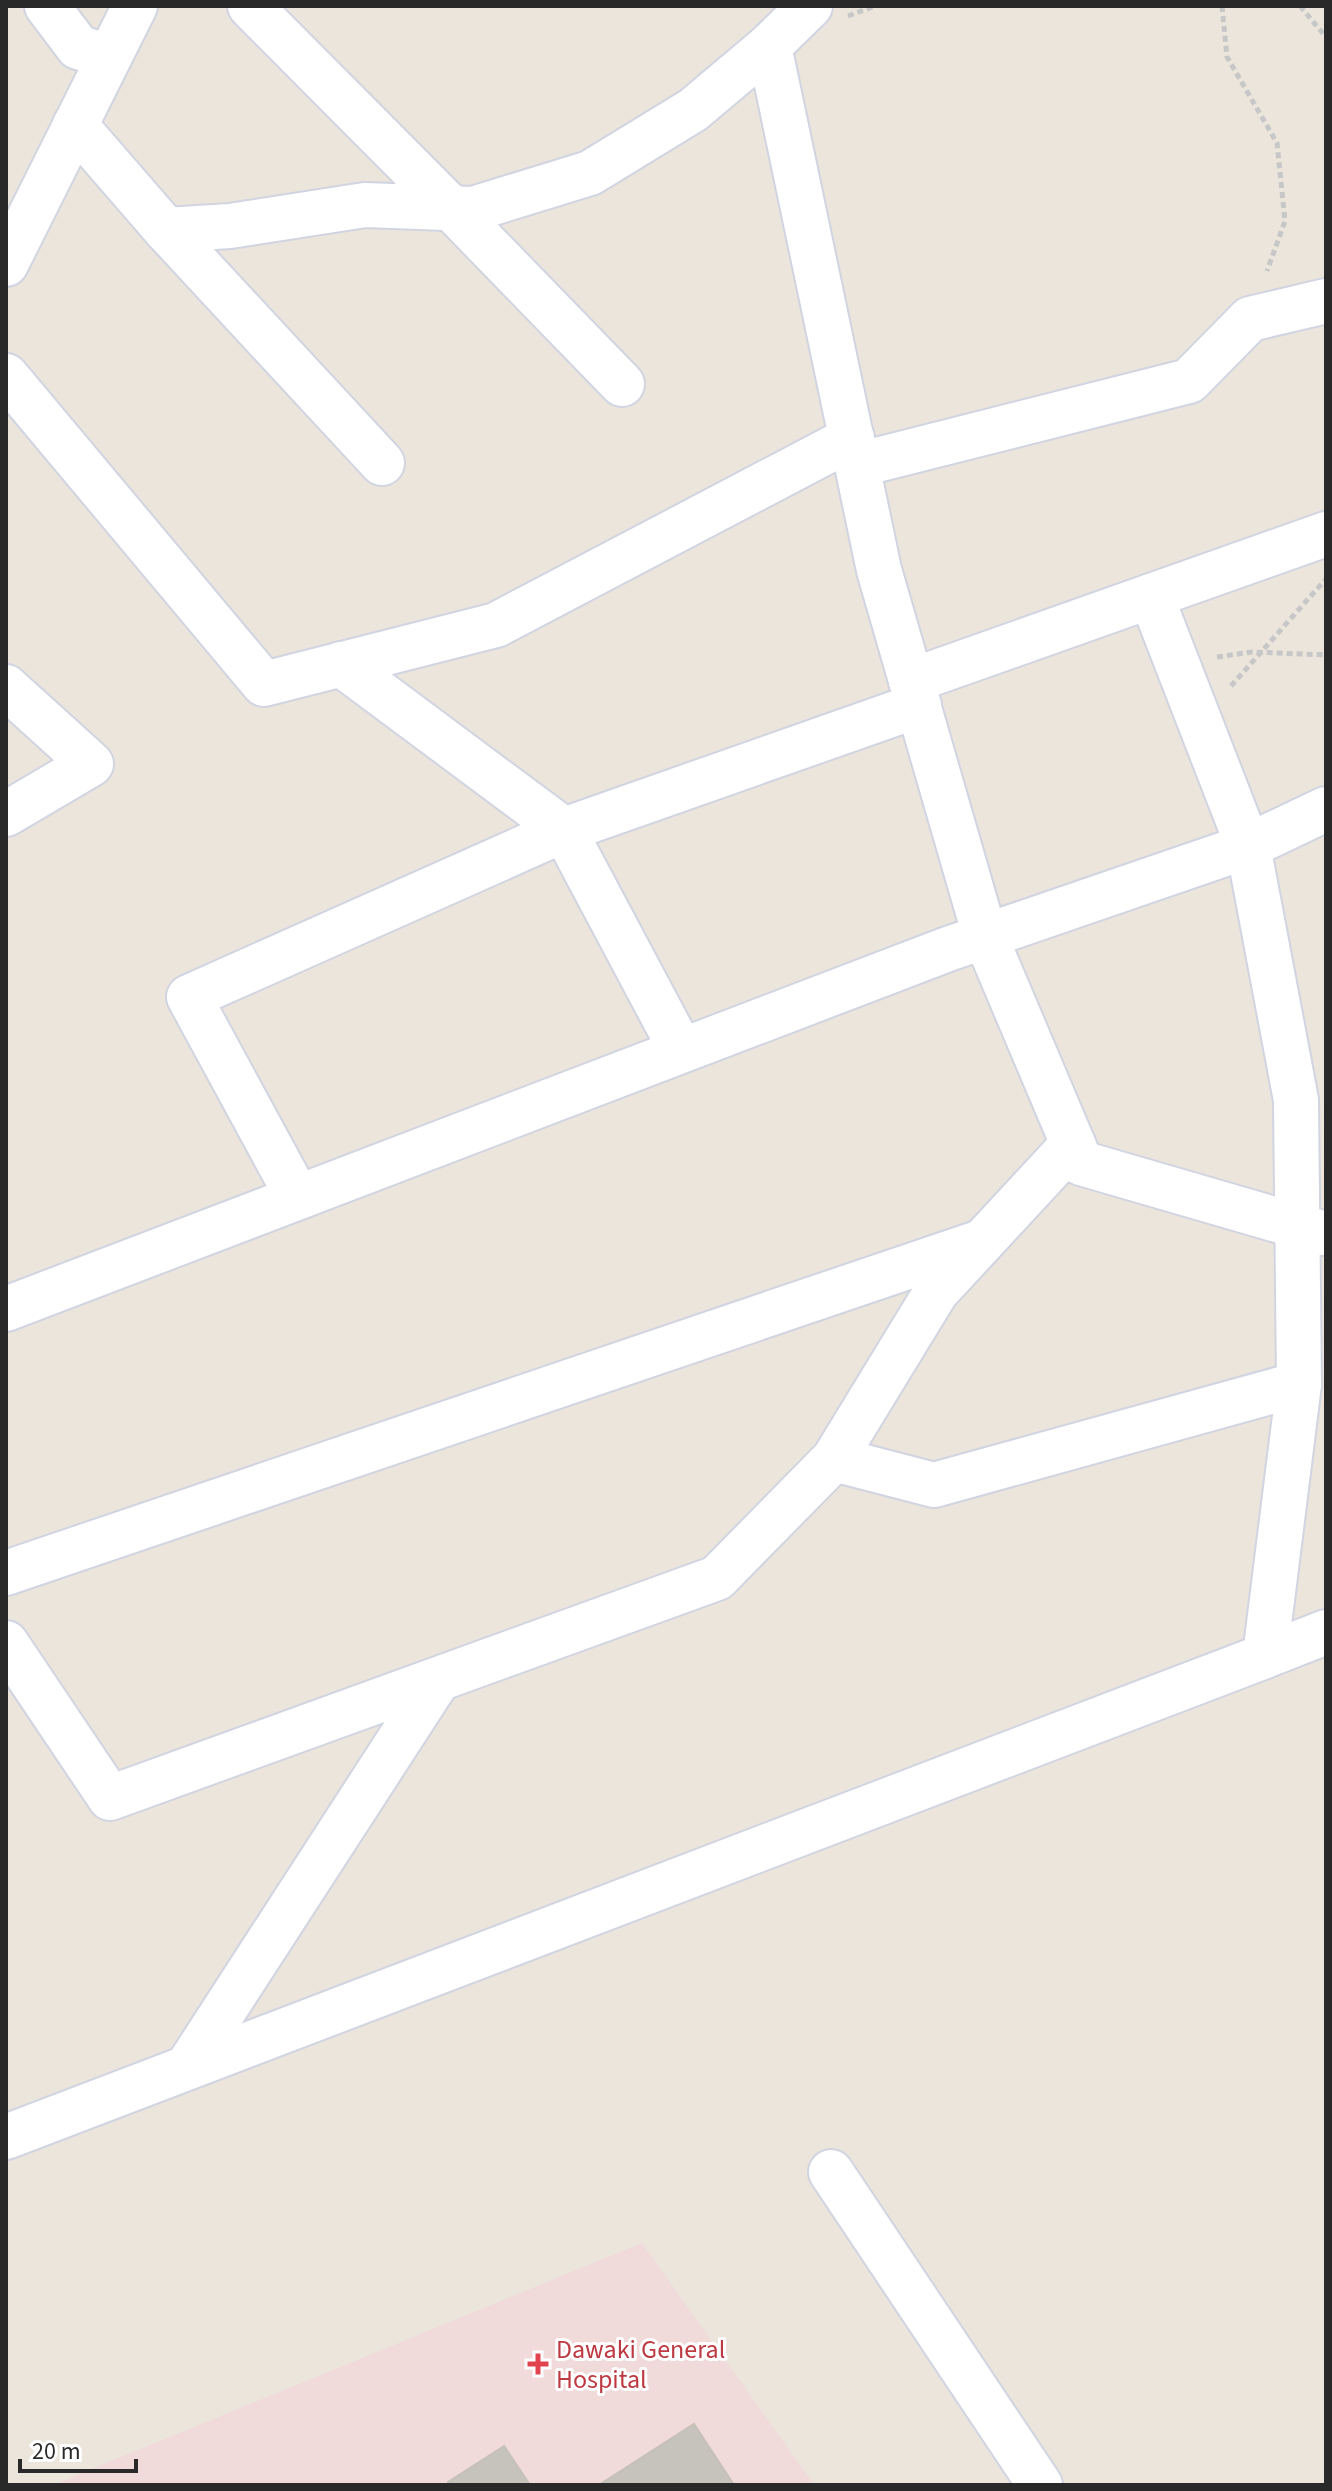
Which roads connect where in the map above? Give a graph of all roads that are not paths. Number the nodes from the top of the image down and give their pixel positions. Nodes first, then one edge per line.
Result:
1 (47, 6) edge
2 (135, 6) edge
3 (250, 6) edge
4 (810, 6) edge
5 (769, 46) junction
6 (108, 57) junction
7 (75, 125) junction
8 (452, 209) junction
9 (166, 230) junction
10 (6, 264) edge
11 (1326, 301) edge
12 (6, 376) edge
13 (622, 384) dead end
14 (854, 451) junction
15 (382, 463) dead end
16 (1326, 534) edge
17 (1151, 596) junction
18 (341, 664) junction
19 (6, 687) edge
20 (915, 693) junction
21 (1326, 809) edge
22 (6, 814) edge
23 (564, 830) junction
24 (1248, 846) junction
25 (985, 936) junction
26 (681, 1050) junction
27 (1311, 1092) edge
28 (1073, 1144) junction
29 (297, 1196) junction
30 (1312, 1229) edge
31 (984, 1240) junction
32 (6, 1309) edge
33 (1299, 1384) junction
34 (834, 1459) junction
35 (6, 1573) edge
36 (1326, 1632) edge
37 (6, 1643) edge
38 (1265, 1656) junction
39 (438, 1680) junction
40 (188, 2066) junction
41 (6, 2137) edge
42 (831, 2172) dead end
43 (1040, 2485) edge

1 - 6 street
2 - 6 street
3 - 8 street
4 - 5 street
5 - 8 street
5 - 14 street
6 - 7 street
7 - 9 street
7 - 10 street
8 - 9 street
8 - 13 street
9 - 15 street
11 - 14 street
12 - 18 street
14 - 18 street
14 - 20 street
16 - 17 street
17 - 20 street
17 - 24 street
18 - 23 street
19 - 22 street
20 - 23 street
20 - 25 street
21 - 24 street
23 - 26 street
23 - 29 street
24 - 25 street
24 - 27 street
25 - 26 street
25 - 28 street
26 - 29 street
27 - 30 street
28 - 30 street
28 - 31 street
29 - 32 street
30 - 33 street
31 - 34 street
31 - 35 street
33 - 34 street
33 - 38 street
34 - 39 street
36 - 38 street
37 - 39 street
38 - 40 street
39 - 40 street
40 - 41 street
42 - 43 street

